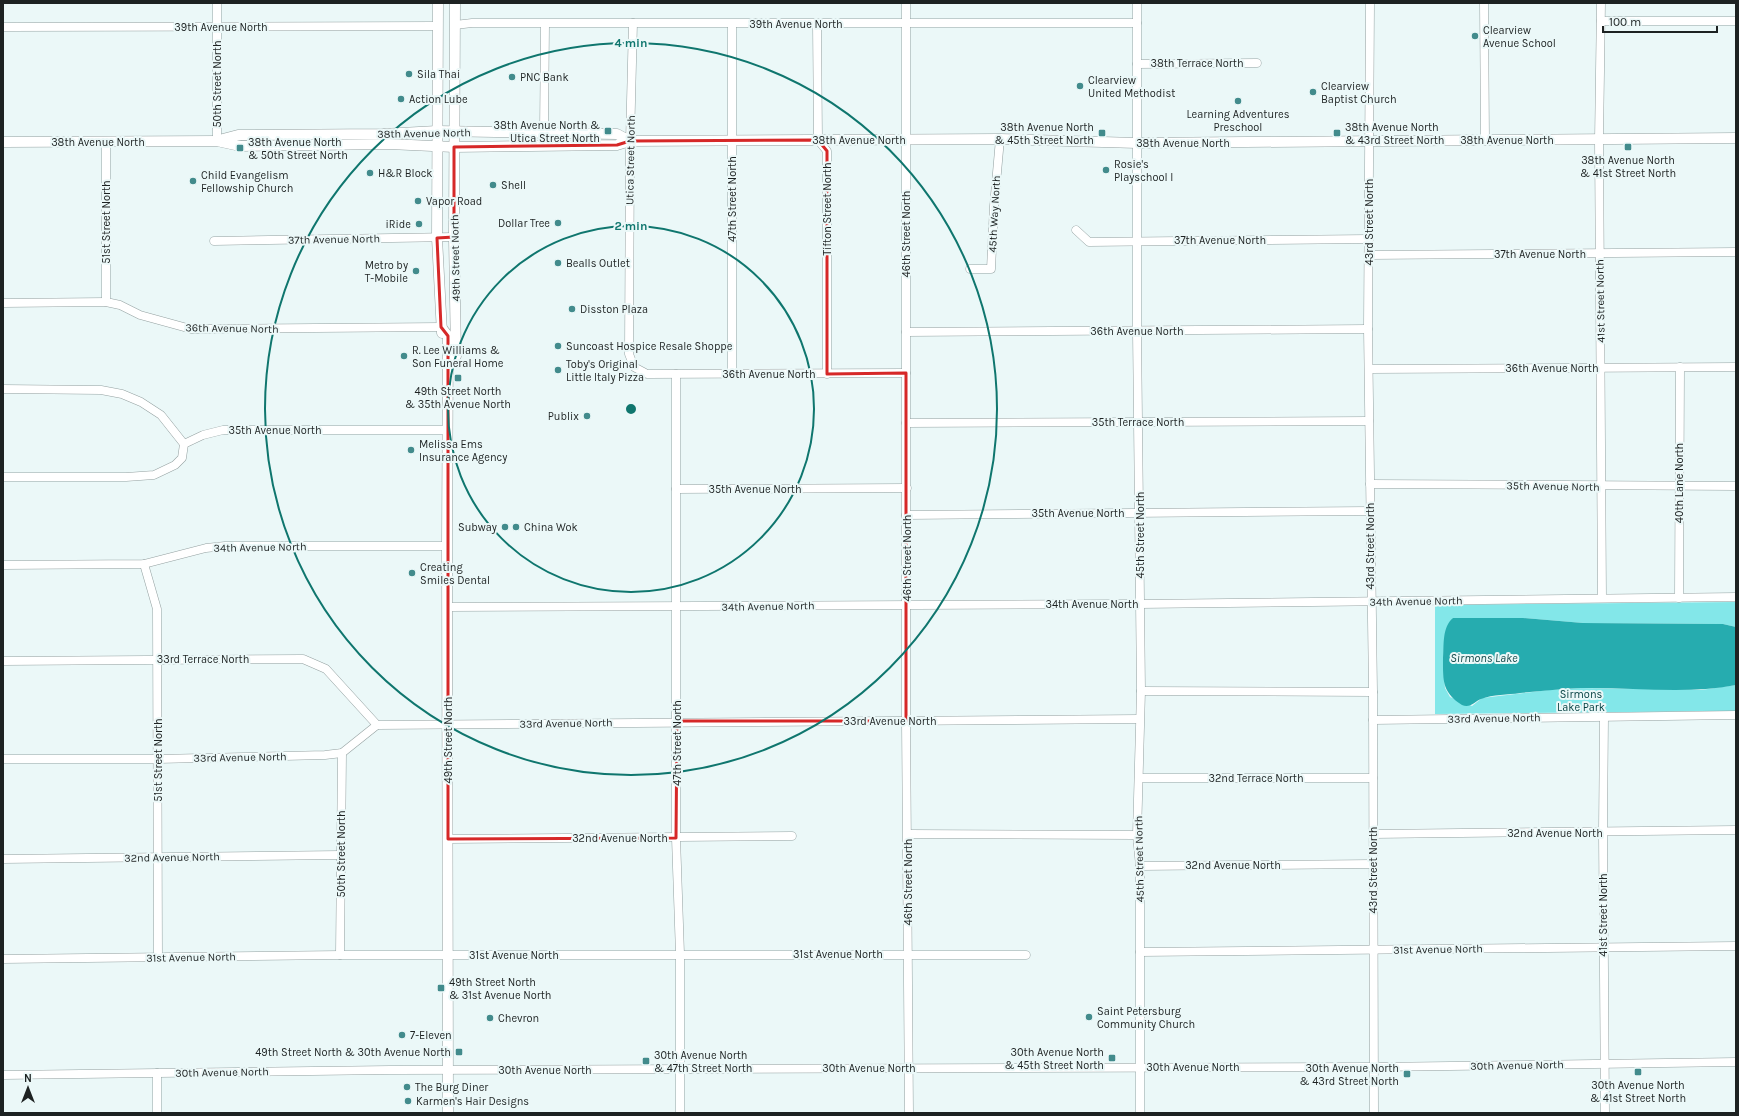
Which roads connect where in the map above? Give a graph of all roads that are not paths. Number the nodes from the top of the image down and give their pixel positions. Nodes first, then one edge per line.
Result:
1 (218, 3) edge
2 (438, 3) edge
3 (455, 3) edge
4 (906, 3) edge
5 (1137, 3) edge
6 (1370, 3) edge
7 (1484, 3) edge
8 (1601, 3) edge
9 (1736, 21) edge
10 (1600, 22) junction
11 (817, 23) junction
12 (1137, 23) junction
13 (545, 24) junction
14 (633, 24) junction
15 (732, 24) junction
16 (906, 24) junction
17 (455, 25) junction
18 (438, 26) junction
19 (3, 27) edge
20 (217, 28) junction
21 (1257, 63) dead end
22 (1137, 64) junction
23 (437, 131) junction
24 (454, 132) junction
25 (544, 133) junction
26 (1736, 138) edge
27 (1000, 139) junction
28 (732, 140) junction
29 (818, 140) junction
30 (905, 140) junction
31 (1599, 140) junction
32 (217, 141) junction
33 (630, 141) junction
34 (1369, 141) junction
35 (1485, 141) junction
36 (3, 142) edge
37 (106, 142) junction
38 (1137, 143) junction
39 (437, 146) junction
40 (454, 147) junction
41 (1076, 230) dead end
42 (454, 237) junction
43 (438, 238) junction
44 (1368, 239) junction
45 (214, 241) dead end
46 (1138, 241) junction
47 (1736, 252) edge
48 (1600, 254) junction
49 (1369, 255) junction
50 (970, 269) dead end
51 (106, 302) junction
52 (3, 303) edge
53 (456, 311) junction
54 (441, 327) junction
55 (1368, 329) junction
56 (1137, 331) junction
57 (906, 332) junction
58 (448, 366) junction
59 (634, 367) joint
60 (1680, 367) junction
61 (1736, 367) edge
62 (1601, 368) junction
63 (1369, 369) junction
64 (906, 373) junction
65 (676, 374) junction
66 (732, 374) junction
67 (827, 374) junction
68 (3, 389) edge
69 (1369, 421) junction
70 (1139, 422) junction
71 (906, 423) junction
72 (447, 430) junction
73 (184, 444) junction
74 (3, 477) edge
75 (1370, 484) junction
76 (1601, 486) junction
77 (1679, 486) junction
78 (1736, 486) edge
79 (907, 488) junction
80 (676, 490) junction
81 (1370, 511) junction
82 (1140, 513) junction
83 (906, 515) junction
84 (447, 546) junction
85 (144, 564) junction
86 (3, 565) edge
87 (1736, 597) edge
88 (1602, 598) junction
89 (1679, 598) junction
90 (1370, 602) junction
91 (907, 604) junction
92 (1140, 604) junction
93 (676, 606) junction
94 (447, 607) junction
95 (157, 659) junction
96 (3, 661) edge
97 (1141, 691) junction
98 (1373, 692) junction
99 (1736, 715) edge
100 (1604, 717) junction
101 (1139, 719) junction
102 (1373, 720) junction
103 (677, 721) junction
104 (906, 721) junction
105 (448, 724) junction
106 (376, 725) junction
107 (342, 753) junction
108 (158, 758) junction
109 (3, 759) edge
110 (1139, 778) junction
111 (1373, 778) junction
112 (1736, 830) edge
113 (1603, 832) junction
114 (908, 834) junction
115 (1137, 834) junction
116 (1373, 834) junction
117 (792, 836) dead end
118 (676, 838) junction
119 (448, 839) junction
120 (340, 855) junction
121 (3, 858) edge
122 (159, 858) junction
123 (1373, 864) junction
124 (1140, 866) junction
125 (1736, 946) edge
126 (1603, 947) junction
127 (1374, 950) junction
128 (1140, 952) junction
129 (680, 954) junction
130 (908, 954) junction
131 (340, 955) junction
132 (448, 955) junction
133 (1026, 955) dead end
134 (158, 958) junction
135 (3, 959) edge
136 (1736, 1062) edge
137 (1604, 1063) junction
138 (1140, 1066) junction
139 (1374, 1067) junction
140 (680, 1068) junction
141 (908, 1068) junction
142 (447, 1070) junction
143 (157, 1073) junction
144 (3, 1075) edge
145 (157, 1113) edge
146 (448, 1113) edge
147 (680, 1113) edge
148 (909, 1113) edge
149 (1140, 1113) edge
150 (1374, 1113) edge
151 (1605, 1113) edge

1 - 20 street, 50th Street North
2 - 18 main road
3 - 17 main road
4 - 16 street, 46th Street North
5 - 12 street, 45th Street North
6 - 34 street, 43rd Street North
7 - 35 street
8 - 10 street, 41st Street North
9 - 10 street
10 - 31 street, 41st Street North
11 - 15 street, 39th Avenue North
11 - 16 street, 39th Avenue North
11 - 29 street, Tifton Street North
12 - 16 street, 39th Avenue North
12 - 22 street, 45th Street North
13 - 14 street, 39th Avenue North
13 - 17 street, 39th Avenue North
13 - 25 street
14 - 15 street, 39th Avenue North
14 - 33 street, Utica Street North
15 - 28 street, 47th Street North
16 - 30 street, 46th Street North
17 - 24 main road
18 - 20 street, 39th Avenue North
18 - 23 main road
19 - 20 street, 39th Avenue North
20 - 32 street, 50th Street North
21 - 22 street, 38th Terrace North
22 - 38 street, 45th Street North
23 - 24 main road, 38th Avenue North
23 - 32 main road, 38th Avenue North
23 - 39 main road, 49th Street North
24 - 25 main road, 38th Avenue North
24 - 40 main road, 49th Street North
25 - 33 main road, 38th Avenue North
26 - 31 main road, 38th Avenue North
27 - 30 main road, 38th Avenue North
27 - 38 main road, 38th Avenue North
27 - 50 street, 45th Way North
28 - 29 main road, 38th Avenue North
28 - 33 main road, 38th Avenue North
28 - 66 street, 47th Street North
29 - 30 main road, 38th Avenue North
29 - 67 street, Tifton Street North
30 - 57 street, 46th Street North
31 - 35 main road, 38th Avenue North
31 - 48 street, 41st Street North
32 - 37 main road, 38th Avenue North
32 - 39 main road, 38th Avenue North
33 - 40 main road, 38th Avenue North
33 - 59 street, Utica Street North
34 - 35 main road, 38th Avenue North
34 - 38 main road, 38th Avenue North
34 - 44 street, 43rd Street North
36 - 37 main road, 38th Avenue North
37 - 51 street, 51st Street North
38 - 46 street, 45th Street North
39 - 40 main road, 38th Avenue North
39 - 43 main road, 49th Street North
40 - 42 main road, 49th Street North
41 - 46 street, 37th Avenue North
42 - 43 street, 37th Avenue North
42 - 53 main road, 49th Street North
43 - 45 street, 37th Avenue North
43 - 54 main road, 49th Street North
44 - 46 street, 37th Avenue North
44 - 49 street, 43rd Street North
46 - 56 street, 45th Street North
47 - 48 street, 37th Avenue North
48 - 49 street, 37th Avenue North
48 - 62 street, 41st Street North
49 - 55 street, 43rd Street North
51 - 52 street, 36th Avenue North
51 - 54 street, 36th Avenue North
53 - 54 main road
53 - 58 main road, 49th Street North
54 - 58 main road, 49th Street North
55 - 56 street, 36th Avenue North
55 - 63 street, 43rd Street North
56 - 57 street, 36th Avenue North
56 - 70 street, 45th Street North
57 - 64 street, 46th Street North
58 - 72 main road, 49th Street North
59 - 65 street, 36th Avenue North
60 - 61 street, 36th Avenue North
60 - 62 street, 36th Avenue North
60 - 77 street, 40th Lane North
62 - 63 street, 36th Avenue North
62 - 76 street, 41st Street North
63 - 69 street, 43rd Street North
64 - 67 street, 36th Avenue North
64 - 71 street, 46th Street North
65 - 66 street, 36th Avenue North
65 - 80 street, 47th Street North
66 - 67 street, 36th Avenue North
68 - 73 street
69 - 70 street, 35th Terrace North
69 - 75 street, 43rd Street North
70 - 71 street, 35th Terrace North
70 - 82 street, 45th Street North
71 - 79 street, 46th Street North
72 - 73 street, 35th Avenue North
72 - 84 main road, 49th Street North
73 - 74 street
75 - 76 street, 35th Avenue North
75 - 81 street, 43rd Street North
76 - 77 street, 35th Avenue North
76 - 88 street, 41st Street North
77 - 78 street, 35th Avenue North
77 - 89 street, 40th Lane North
79 - 80 street, 35th Avenue North
79 - 83 street, 46th Street North
80 - 93 street, 47th Street North
81 - 82 street, 35th Avenue North
81 - 90 street, 43rd Street North
82 - 83 street, 35th Avenue North
82 - 92 street, 45th Street North
83 - 91 street, 46th Street North
84 - 85 street, 34th Avenue North
84 - 94 main road, 49th Street North
85 - 86 street, 34th Avenue North
85 - 95 street, 51st Street North
87 - 89 street, 34th Avenue North
88 - 89 street, 34th Avenue North
88 - 90 street, 34th Avenue North
90 - 92 street, 34th Avenue North
90 - 98 street, 43rd Street North
91 - 92 street, 34th Avenue North
91 - 93 street, 34th Avenue North
91 - 104 street, 46th Street North
92 - 97 street, 45th Street North
93 - 94 street, 34th Avenue North
93 - 103 street, 47th Street North
94 - 105 main road, 49th Street North
95 - 96 street, 33rd Terrace North
95 - 106 street, 33rd Terrace North
95 - 108 street, 51st Street North
97 - 98 street
97 - 101 street, 45th Street North
98 - 102 street, 43rd Street North
99 - 100 street, 33rd Avenue North
100 - 102 street, 33rd Avenue North
100 - 113 street, 41st Street North
101 - 104 street, 33rd Avenue North
101 - 110 street, 45th Street North
102 - 111 street, 43rd Street North
103 - 104 street, 33rd Avenue North
103 - 105 street, 33rd Avenue North
103 - 118 street, 47th Street North
104 - 114 street, 46th Street North
105 - 106 street, 33rd Avenue North
105 - 119 main road, 49th Street North
106 - 107 street
107 - 108 street, 33rd Avenue North
107 - 120 street, 50th Street North
108 - 109 street, 33rd Avenue North
108 - 122 street, 51st Street North
110 - 111 street, 32nd Terrace North
110 - 115 street, 45th Street North
111 - 116 street, 43rd Street North
112 - 113 street, 32nd Avenue North
113 - 116 street, 32nd Avenue North
113 - 126 street, 41st Street North
114 - 115 street
114 - 130 street, 46th Street North
115 - 124 street, 45th Street North
116 - 123 street, 43rd Street North
117 - 118 street, 32nd Avenue North
118 - 119 street, 32nd Avenue North
118 - 129 street, 47th Street North
119 - 132 main road, 49th Street North
120 - 122 street, 32nd Avenue North
120 - 131 street, 50th Street North
121 - 122 street, 32nd Avenue North
122 - 134 street, 51st Street North
123 - 124 street, 32nd Avenue North
123 - 127 street, 43rd Street North
124 - 128 street, 45th Street North
125 - 126 street, 31st Avenue North
126 - 127 street, 31st Avenue North
126 - 137 street, 41st Street North
127 - 128 street, 31st Avenue North
127 - 139 street, 43rd Street North
128 - 138 street, 45th Street North
129 - 130 street, 31st Avenue North
129 - 132 street, 31st Avenue North
129 - 140 street, 47th Street North
130 - 133 street, 31st Avenue North
130 - 141 street, 46th Street North
131 - 132 street, 31st Avenue North
131 - 134 street, 31st Avenue North
132 - 142 main road, 49th Street North
134 - 135 street, 31st Avenue North
136 - 137 street, 30th Avenue North
137 - 139 street, 30th Avenue North
137 - 151 street, 41st Street North
138 - 139 street, 30th Avenue North
138 - 141 street, 30th Avenue North
138 - 149 street, 45th Street North
139 - 150 street, 43rd Street North
140 - 141 street, 30th Avenue North
140 - 142 street, 30th Avenue North
140 - 147 street, 47th Street North
141 - 148 street, 46th Street North
142 - 143 street, 30th Avenue North
142 - 146 main road, 49th Street North
143 - 144 street, 30th Avenue North
143 - 145 street

